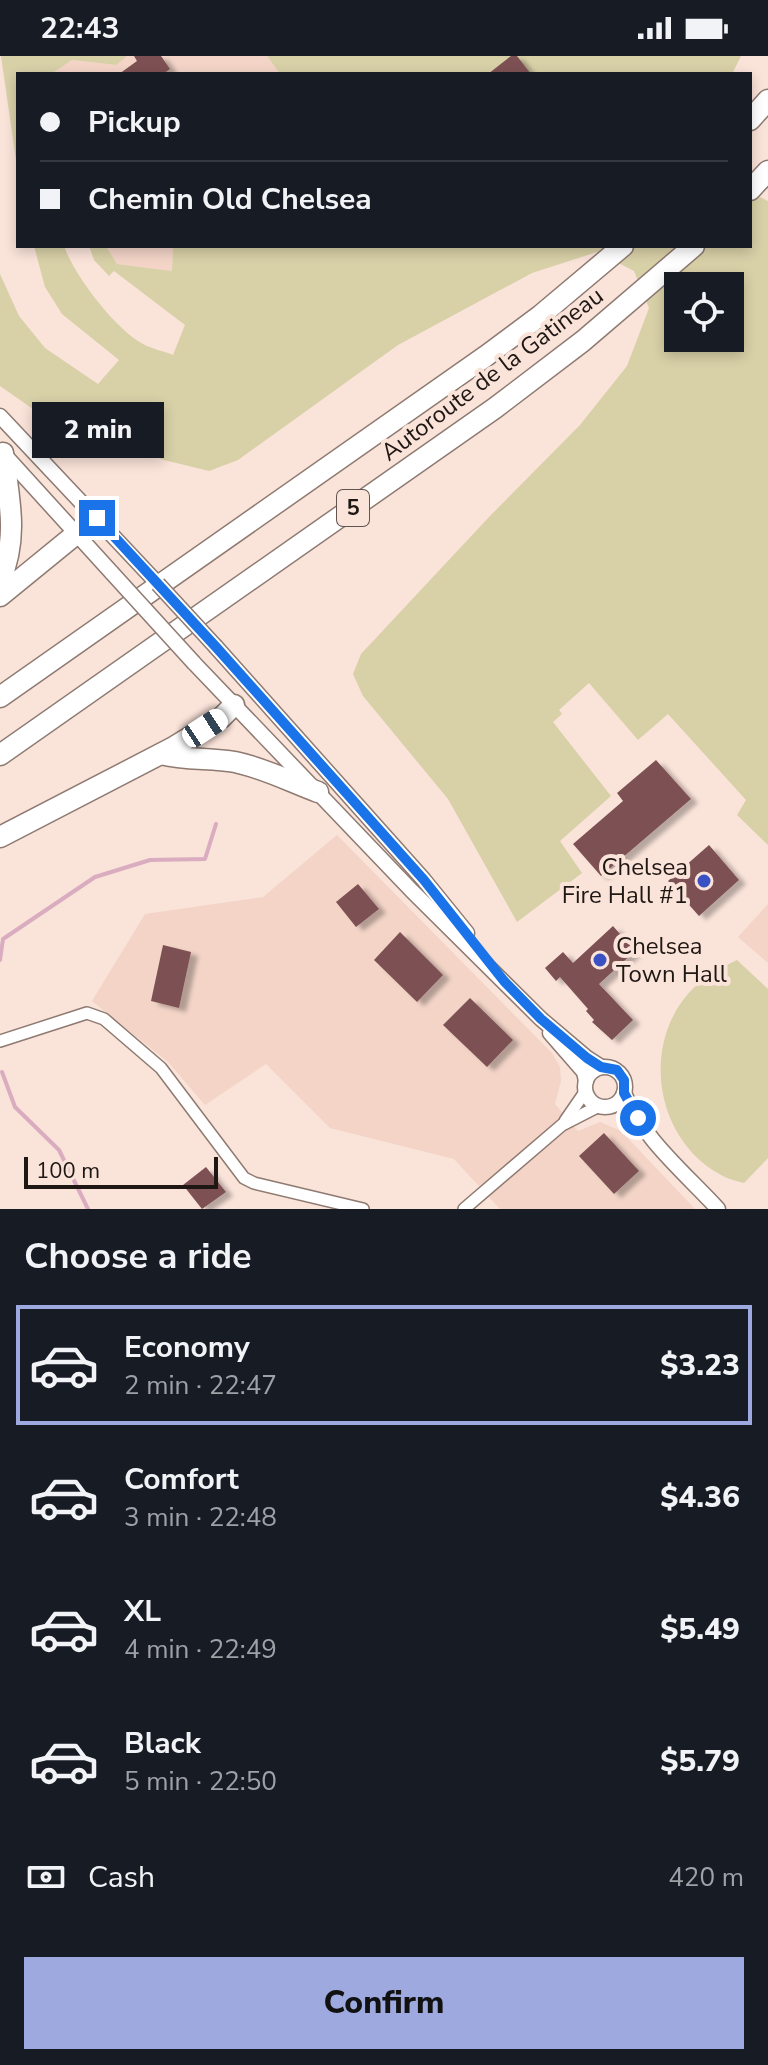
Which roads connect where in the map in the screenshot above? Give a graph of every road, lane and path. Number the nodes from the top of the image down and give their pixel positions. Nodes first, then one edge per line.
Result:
1 (768, 100) edge
2 (752, 118) edge
3 (768, 171) edge
4 (752, 188) edge
5 (621, 248) edge
6 (692, 248) edge
7 (0, 416) edge
8 (1, 452) edge
9 (76, 534) junction
10 (114, 536) junction
11 (0, 581) edge
12 (0, 596) edge
13 (246, 680) junction
14 (0, 697) edge
15 (234, 705) junction
16 (161, 754) junction
17 (0, 755) edge
18 (318, 792) junction
19 (0, 837) edge
20 (504, 981) junction
21 (541, 1019) junction
22 (0, 1041) edge
23 (601, 1067) junction
24 (585, 1086) junction
25 (624, 1093) junction
26 (603, 1106) junction
27 (562, 1125) junction
28 (655, 1140) junction
29 (360, 1209) edge
30 (464, 1209) edge
31 (718, 1209) edge

1 - 2 highway
3 - 4 highway
5 - 14 highway, Autoroute de la Gatineau / 5
6 - 17 highway, Autoroute de la Gatineau / 5
7 - 10 street
8 - 9 street
8 - 11 highway
9 - 10 street
9 - 12 highway
9 - 15 street, bridge
10 - 13 street, bridge
13 - 15 street
13 - 20 street
15 - 16 highway
15 - 18 street
16 - 18 highway
16 - 19 highway
18 - 20 street
20 - 21 street
21 - 23 street
21 - 24 street
22 - 29 street
23 - 24 street
23 - 25 street
24 - 26 street
24 - 27 street
25 - 26 street
25 - 28 street
26 - 27 street
26 - 28 street
27 - 30 street
28 - 31 street

